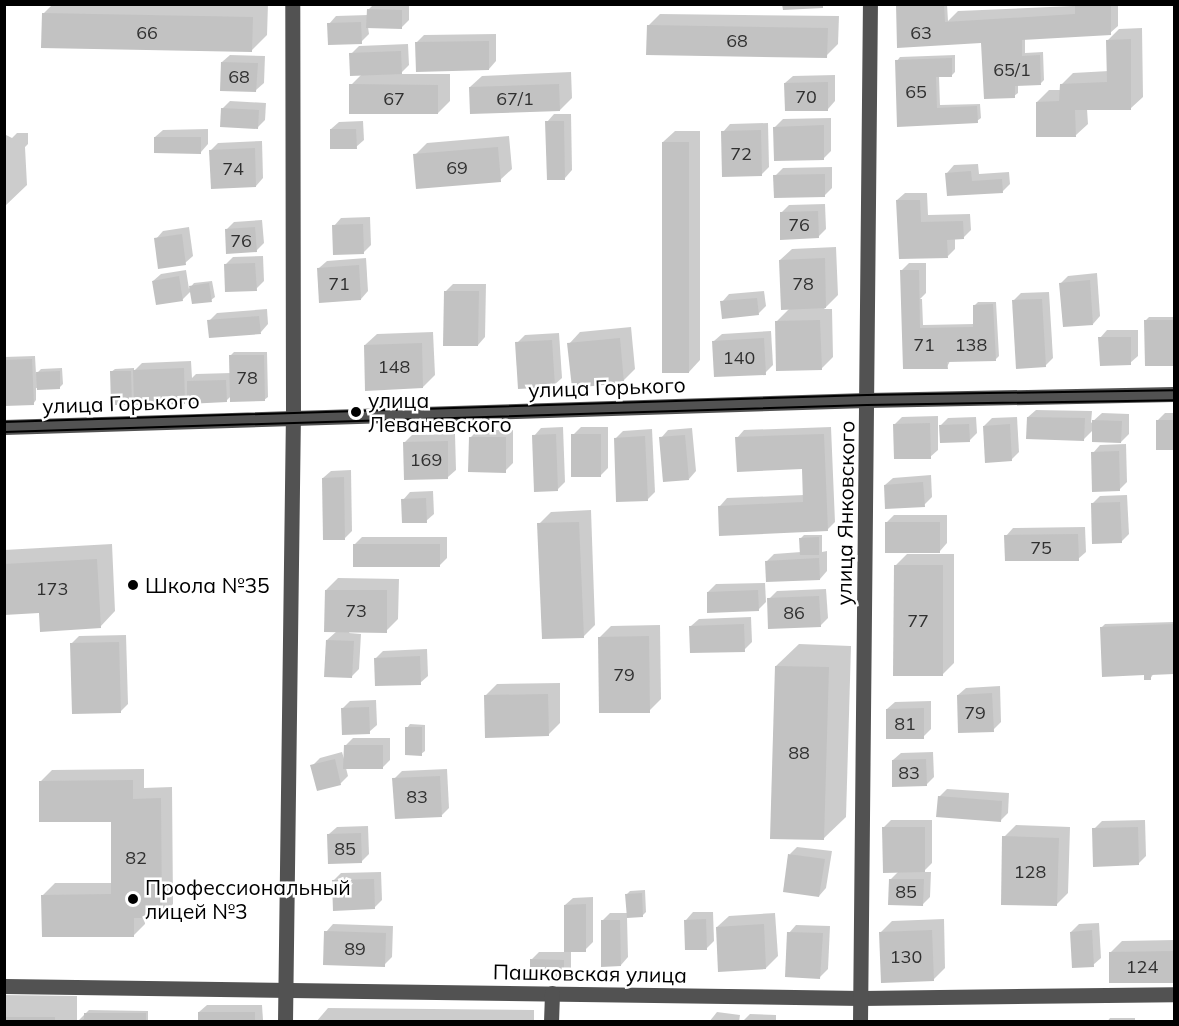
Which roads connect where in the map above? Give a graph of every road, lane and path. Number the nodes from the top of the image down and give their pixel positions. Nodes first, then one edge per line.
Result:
1 (292, 4) edge
2 (870, 4) edge
3 (1174, 394) edge
4 (867, 400) junction
5 (293, 419) junction
6 (4, 427) edge
7 (4, 986) edge
8 (285, 989) junction
9 (552, 993) junction
10 (1174, 994) edge
11 (861, 998) junction
12 (285, 1022) edge
13 (551, 1022) edge
14 (860, 1022) edge

1 - 5 street
2 - 4 street, улица Янковского
3 - 4 street, улица Горького
4 - 5 street, улица Горького
4 - 11 street, улица Янковского
5 - 6 street, улица Горького
5 - 8 street
7 - 8 street, Пашковская улица
8 - 9 street, Пашковская улица
8 - 12 street
9 - 11 street, Пашковская улица
9 - 13 street
10 - 11 street, Пашковская улица
11 - 14 street, улица Янковского

